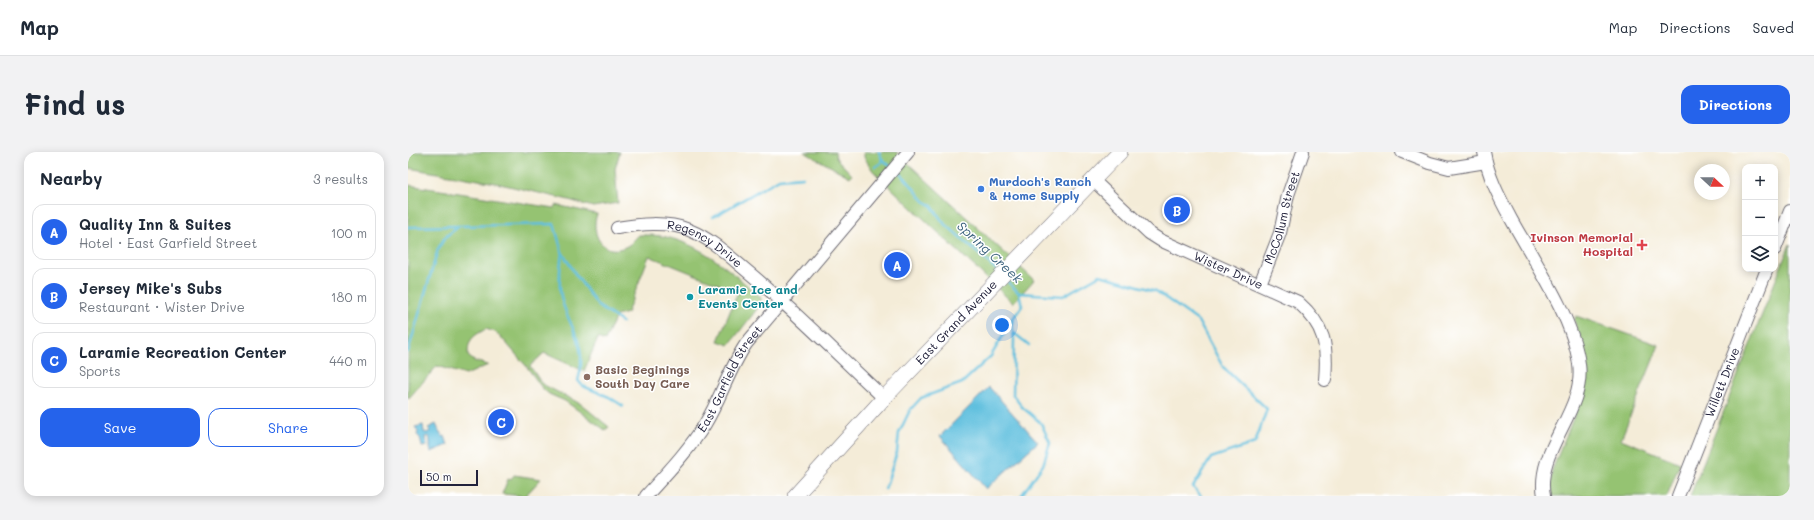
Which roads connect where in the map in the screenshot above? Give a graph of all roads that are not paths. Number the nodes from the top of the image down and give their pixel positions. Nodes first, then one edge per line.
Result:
1 (1120, 152) edge
2 (1303, 152) edge
3 (1402, 152) edge
4 (905, 155) edge
5 (1485, 157) edge
6 (1093, 180) junction
7 (1790, 211) edge
8 (617, 228) dead end
9 (1778, 242) edge
10 (1766, 272) edge
11 (1260, 284) junction
12 (783, 301) junction
13 (1325, 380) dead end
14 (884, 398) junction
15 (646, 496) edge
16 (795, 496) edge
17 (1544, 496) edge
18 (1678, 496) edge

1 - 6 main road, East Grand Avenue
2 - 11 street, McCollum Street
3 - 5 street
4 - 12 street, East Garfield Street
5 - 17 street
6 - 11 street, Wister Drive
6 - 14 main road, East Grand Avenue
7 - 9 street
8 - 12 street, Regency Drive
10 - 18 street, Willett Drive
11 - 13 street, Wister Drive
12 - 14 street, Regency Drive
12 - 15 street, East Garfield Street
14 - 16 main road, East Grand Avenue

